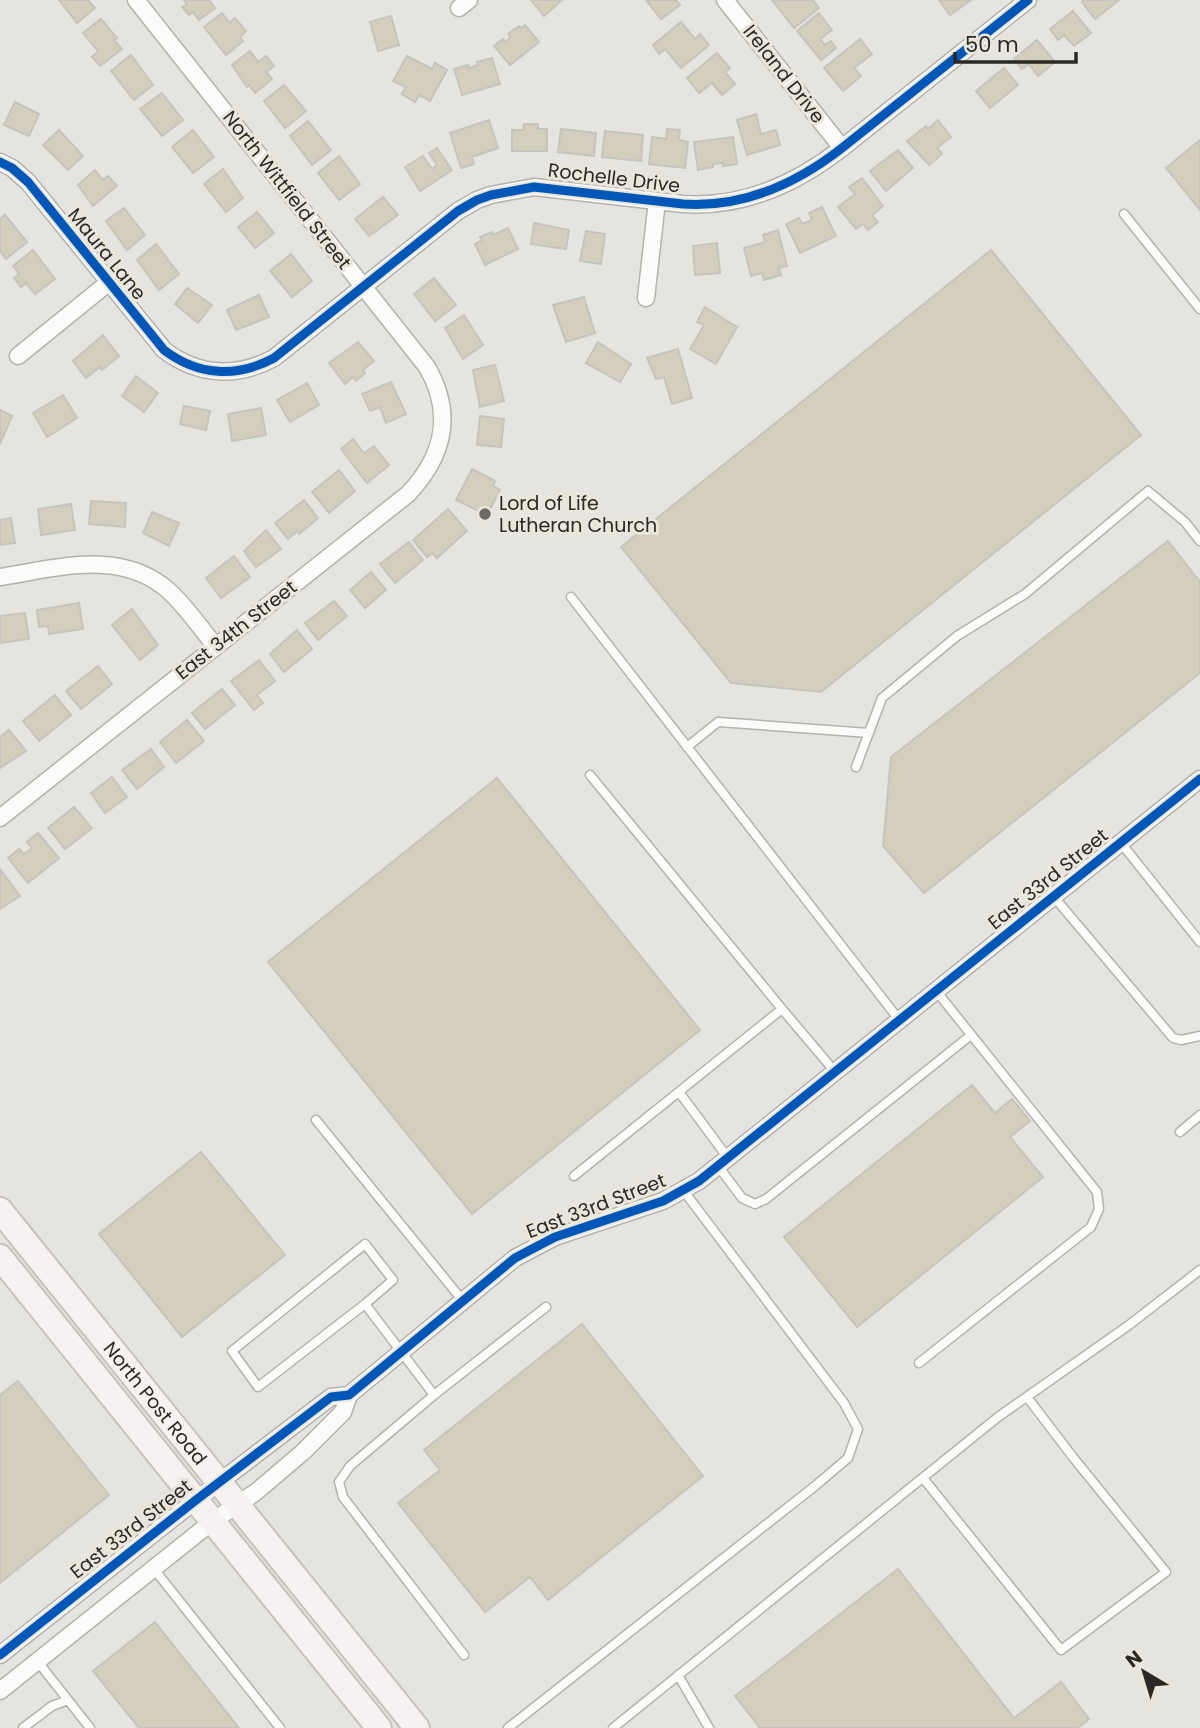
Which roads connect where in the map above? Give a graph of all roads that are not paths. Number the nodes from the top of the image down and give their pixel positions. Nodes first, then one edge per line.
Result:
1 (136, 0) edge
2 (725, 0) edge
3 (1026, 1) edge
4 (842, 148) junction
5 (0, 162) edge
6 (657, 201) junction
7 (1124, 214) dead end
8 (108, 283) junction
9 (364, 286) junction
10 (646, 298) dead end
11 (1200, 309) edge
12 (18, 356) dead end
13 (189, 366) joint
14 (442, 423) joint
15 (1200, 541) edge
16 (0, 577) edge
17 (571, 597) dead end
18 (215, 646) junction
19 (869, 733) junction
20 (687, 747) junction
21 (856, 767) dead end
22 (590, 775) dead end
23 (1200, 779) edge
24 (0, 818) edge
25 (1121, 842) junction
26 (1054, 897) junction
27 (1200, 942) edge
28 (937, 992) junction
29 (782, 1009) junction
30 (900, 1021) junction
31 (971, 1035) junction
32 (1199, 1037) edge
33 (836, 1073) junction
34 (679, 1092) junction
35 (1200, 1115) edge
36 (316, 1120) dead end
37 (1180, 1132) dead end
38 (723, 1162) junction
39 (574, 1176) dead end
40 (683, 1190) junction
41 (0, 1210) edge
42 (0, 1257) edge
43 (1200, 1270) edge
44 (463, 1301) junction
45 (365, 1304) junction
46 (545, 1307) dead end
47 (401, 1352) junction
48 (919, 1363) dead end
49 (349, 1395) junction
50 (435, 1395) junction
51 (1027, 1397) junction
52 (923, 1478) junction
53 (220, 1482) junction
54 (196, 1500) junction
55 (238, 1504) junction
56 (213, 1521) junction
57 (154, 1569) junction
58 (0, 1655) edge
59 (464, 1655) dead end
60 (38, 1662) junction
61 (678, 1675) junction
62 (0, 1691) edge
63 (68, 1700) junction
64 (23, 1728) edge
65 (90, 1728) edge
66 (280, 1728) edge
67 (379, 1728) edge
68 (418, 1728) edge
69 (509, 1728) edge
70 (613, 1728) edge
71 (709, 1728) edge

1 - 9 street, North Wittfield Street
2 - 4 street, Ireland Drive
3 - 4 street, Rochelle Drive
4 - 6 street, Rochelle Drive
5 - 8 street, Maura Lane
6 - 9 street, Rochelle Drive
6 - 10 street
7 - 11 lane
8 - 12 street
8 - 13 street, Maura Lane
9 - 13 street, Rochelle Drive
9 - 14 street, North Wittfield Street
14 - 18 street, East 34th Street
15 - 19 lane
16 - 18 street
17 - 20 lane
18 - 24 street, East 34th Street
19 - 20 lane
19 - 21 lane
20 - 30 lane
22 - 29 lane
23 - 25 street, East 33rd Street
25 - 26 street, East 33rd Street
25 - 27 lane
26 - 28 street, East 33rd Street
26 - 32 lane
28 - 30 street, East 33rd Street
28 - 31 lane
29 - 33 lane
29 - 34 lane
30 - 33 street, East 33rd Street
31 - 38 lane
31 - 48 lane
33 - 38 street, East 33rd Street
34 - 38 lane
34 - 39 lane
35 - 37 lane
36 - 44 lane
38 - 40 street, East 33rd Street
40 - 44 street, East 33rd Street
40 - 69 lane
41 - 53 main road, North Post Road
42 - 54 main road, North Post Road
43 - 51 lane
44 - 47 street, East 33rd Street
45 - 45 lane
45 - 47 lane
46 - 50 lane
47 - 49 street, East 33rd Street
47 - 50 lane
49 - 53 street, East 33rd Street
49 - 55 street, East 33rd Street
50 - 59 lane
51 - 52 lane
51 - 52 lane
52 - 61 lane
53 - 54 street, East 33rd Street
53 - 55 main road, North Post Road
54 - 56 main road, North Post Road
54 - 58 street, East 33rd Street
55 - 56 street, East 33rd Street
55 - 68 main road, North Post Road
56 - 57 street, East 33rd Street
56 - 67 main road, North Post Road
57 - 60 street, East 33rd Street
57 - 66 lane
60 - 62 street, East 33rd Street
60 - 63 lane
61 - 70 lane
61 - 71 lane
63 - 64 lane
63 - 65 lane

